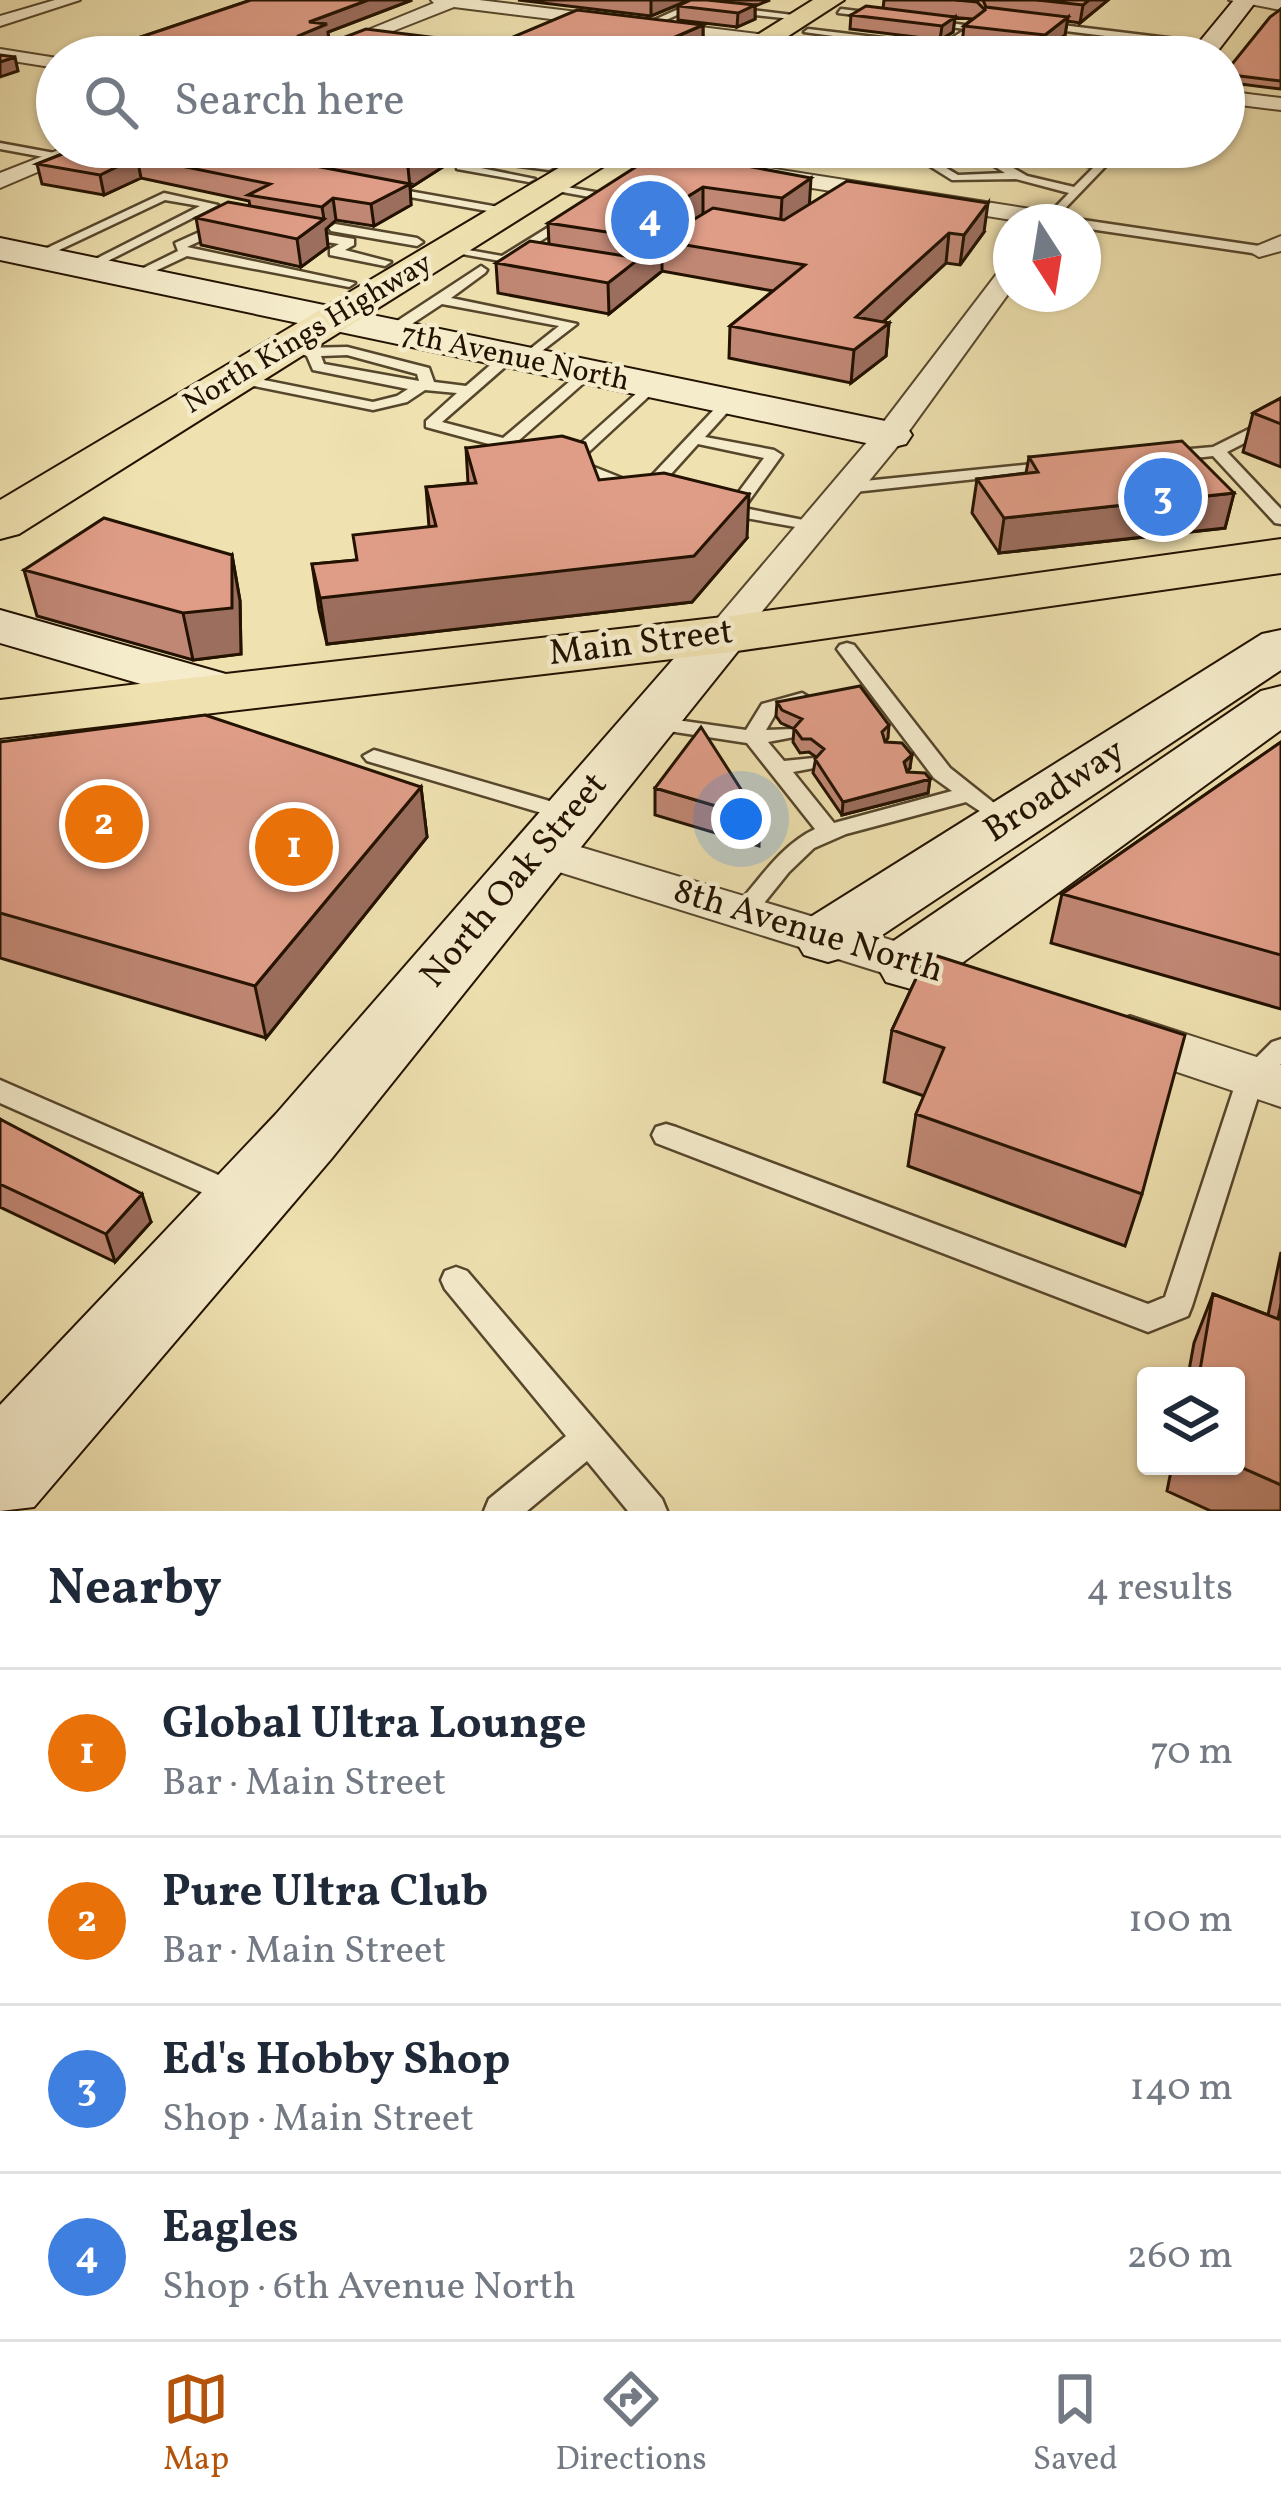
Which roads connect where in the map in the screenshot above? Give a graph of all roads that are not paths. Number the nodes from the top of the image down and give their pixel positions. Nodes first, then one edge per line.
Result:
1 (12, 0) edge
2 (72, 0) edge
3 (1243, 0) edge
4 (449, 1) edge
5 (696, 2) edge
6 (1281, 4) edge
7 (52, 6) junction
8 (717, 8) junction
9 (923, 9) edge
10 (885, 16) edge
11 (817, 18) edge
12 (908, 19) edge
13 (0, 21) edge
14 (647, 25) junction
15 (1033, 25) edge
16 (974, 27) junction
17 (674, 29) junction
18 (363, 36) edge
19 (780, 36) edge
20 (857, 36) edge
21 (893, 36) edge
22 (961, 36) edge
23 (1106, 36) edge
24 (1216, 36) edge
25 (0, 54) edge
26 (36, 60) edge
27 (1245, 100) edge
28 (1281, 104) edge
29 (0, 146) edge
30 (36, 153) edge
31 (36, 167) edge
32 (617, 168) edge
33 (697, 168) edge
34 (939, 168) edge
35 (1004, 168) edge
36 (1098, 168) edge
37 (500, 170) edge
38 (1018, 176) junction
39 (0, 181) edge
40 (364, 186) edge
41 (1077, 191) junction
42 (880, 192) junction
43 (606, 196) junction
44 (848, 201) edge
45 (1068, 204) edge
46 (993, 211) edge
47 (231, 221) edge
48 (1101, 226) edge
49 (1274, 250) edge
50 (186, 252) junction
51 (17, 253) edge
52 (432, 256) junction
53 (503, 260) junction
54 (545, 266) edge
55 (84, 268) junction
56 (130, 278) junction
57 (349, 283) junction
58 (993, 296) edge
59 (440, 300) junction
60 (390, 332) junction
61 (307, 334) junction
62 (516, 358) junction
63 (588, 373) junction
64 (233, 378) junction
65 (428, 383) junction
66 (653, 386) junction
67 (467, 391) junction
68 (729, 402) junction
69 (1281, 418) edge
70 (890, 435) junction
71 (694, 439) junction
72 (506, 444) junction
73 (1217, 451) junction
74 (1148, 458) edge
75 (568, 462) junction
76 (1078, 465) edge
77 (0, 488) edge
78 (845, 488) junction
79 (646, 493) junction
80 (668, 497) edge
81 (711, 506) edge
82 (733, 511) junction
83 (1281, 519) edge
84 (0, 523) edge
85 (812, 527) junction
86 (1281, 556) edge
87 (1281, 592) edge
88 (0, 626) edge
89 (1281, 646) edge
90 (708, 652) junction
91 (0, 670) edge
92 (851, 680) junction
93 (127, 705) junction
94 (224, 709) junction
95 (898, 716) junction
96 (0, 719) edge
97 (874, 720) edge
98 (649, 722) junction
99 (1265, 722) edge
100 (787, 733) dead end
101 (754, 738) junction
102 (919, 743) junction
103 (894, 748) edge
104 (0, 756) edge
105 (374, 756) dead end
106 (807, 763) dead end
107 (778, 769) junction
108 (942, 773) junction
109 (917, 778) edge
110 (827, 794) edge
111 (803, 800) junction
112 (987, 808) junction
113 (555, 832) junction
114 (830, 832) junction
115 (744, 912) junction
116 (828, 938) junction
117 (911, 964) junction
118 (976, 985) edge
119 (1082, 1020) edge
120 (1271, 1070) edge
121 (0, 1091) edge
122 (666, 1135) dead end
123 (247, 1200) junction
124 (455, 1280) dead end
125 (588, 1439) junction
126 (0, 1474) edge
127 (501, 1511) edge
128 (650, 1511) edge

1 - 7 lane
2 - 7 street
3 - 6 street
3 - 24 street
4 - 14 street
4 - 18 street
5 - 8 lane
5 - 14 lane
7 - 13 street
8 - 11 lane
8 - 17 lane
9 - 16 lane
10 - 11 lane
11 - 17 street
11 - 19 main road
11 - 20 street
11 - 21 lane
12 - 16 lane
14 - 17 street
15 - 23 lane
16 - 22 lane
25 - 26 street
27 - 28 street
29 - 30 lane
31 - 39 street
32 - 43 lane
33 - 42 street
34 - 38 lane
35 - 38 lane
36 - 41 lane
37 - 40 lane
37 - 43 lane
37 - 52 main road, North Kings Highway
38 - 41 lane
41 - 45 lane
42 - 44 lane
42 - 46 street
43 - 53 lane
47 - 50 lane
48 - 49 lane
50 - 56 lane
50 - 57 lane
51 - 55 street, 7th Avenue North
51 - 55 lane
52 - 52 lane
52 - 53 lane
52 - 57 main road, North Kings Highway
52 - 59 lane
52 - 61 main road, North Kings Highway
53 - 54 lane
55 - 56 street, 7th Avenue North
56 - 61 street, 7th Avenue North
57 - 61 main road, North Kings Highway
58 - 70 street, North Oak Street
59 - 60 lane
59 - 62 lane
60 - 61 street, 7th Avenue North
60 - 62 street, 7th Avenue North
61 - 64 main road, North Kings Highway
61 - 65 lane
61 - 77 main road, North Kings Highway
62 - 63 street, 7th Avenue North
62 - 67 lane
63 - 66 street, 7th Avenue North
63 - 72 lane
64 - 65 lane
64 - 84 main road, North Kings Highway
65 - 67 lane
66 - 68 street, 7th Avenue North
66 - 75 lane
67 - 72 lane
68 - 70 street, 7th Avenue North
68 - 71 lane
69 - 73 lane
70 - 78 street, North Oak Street
71 - 79 lane
71 - 82 lane
72 - 75 lane
73 - 74 lane
73 - 83 lane
75 - 79 lane
76 - 78 lane
78 - 85 street, North Oak Street
79 - 80 lane
81 - 82 lane
82 - 85 lane
85 - 90 street, North Oak Street
86 - 90 main road, Main Street
87 - 92 main road, Main Street
88 - 94 street
89 - 112 street, Broadway
90 - 92 main road, Main Street
90 - 94 main road, Main Street
90 - 98 street, North Oak Street
91 - 93 street
92 - 95 lane
92 - 101 lane
93 - 94 main road, Main Street
93 - 96 main road, Main Street
94 - 104 main road, Main Street
95 - 97 lane
95 - 102 lane
98 - 101 lane
98 - 113 street, North Oak Street
99 - 117 street, Broadway
100 - 101 lane
101 - 107 lane
102 - 103 lane
102 - 108 lane
105 - 113 lane
106 - 107 lane
107 - 111 lane
108 - 109 lane
108 - 112 lane
110 - 111 lane
111 - 114 lane
112 - 114 lane
112 - 116 street, Broadway
113 - 115 street, 8th Avenue North
113 - 123 street, North Oak Street
114 - 115 lane
115 - 116 street, 8th Avenue North
116 - 117 street, 8th Avenue North
117 - 118 street, 8th Avenue North
119 - 120 street
120 - 122 lane
121 - 123 lane
123 - 126 street, North Oak Street
124 - 125 lane
125 - 127 lane
125 - 128 lane

